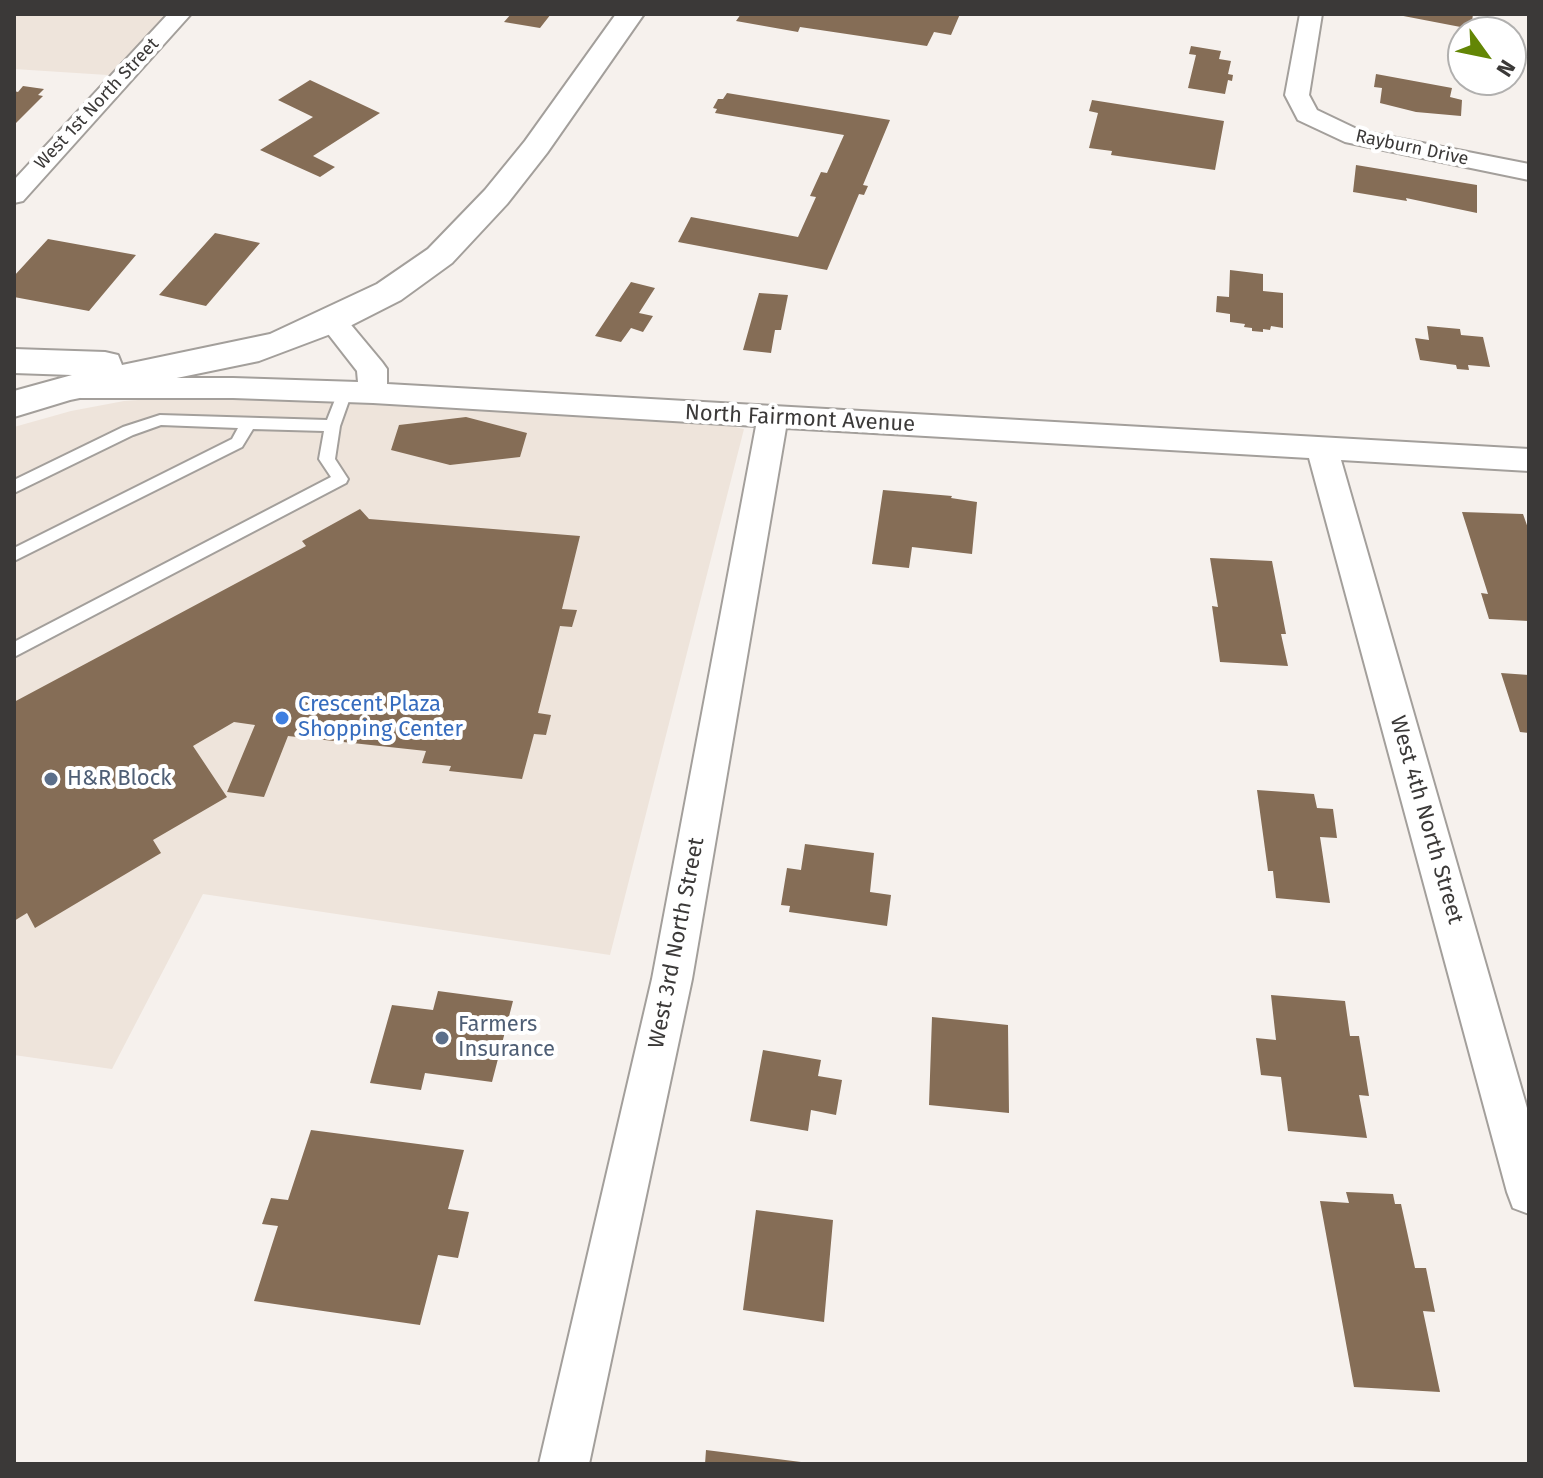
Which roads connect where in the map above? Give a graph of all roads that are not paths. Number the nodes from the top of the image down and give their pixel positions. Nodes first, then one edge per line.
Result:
1 (180, 14) edge
2 (630, 14) edge
3 (1311, 14) edge
4 (1529, 172) edge
5 (14, 195) edge
6 (332, 321) junction
7 (14, 361) edge
8 (176, 367) junction
9 (70, 388) junction
10 (359, 393) junction
11 (14, 404) edge
12 (773, 418) junction
13 (249, 423) junction
14 (332, 426) junction
15 (1322, 448) junction
16 (1529, 460) edge
17 (14, 487) edge
18 (14, 555) edge
19 (14, 650) edge
20 (1529, 1192) edge
21 (564, 1464) edge

1 - 5 street, West 1st North Street
2 - 6 main road
3 - 4 street, Rayburn Drive
6 - 8 main road
6 - 10 street
7 - 8 main road
8 - 9 main road
9 - 10 street, North Fairmont Avenue
9 - 11 main road
10 - 12 street, North Fairmont Avenue
10 - 14 lane
12 - 15 street, North Fairmont Avenue
12 - 21 street, West 3rd North Street
13 - 14 lane
13 - 17 lane
13 - 18 lane
14 - 19 lane
15 - 16 street, North Fairmont Avenue
15 - 20 street, West 4th North Street

